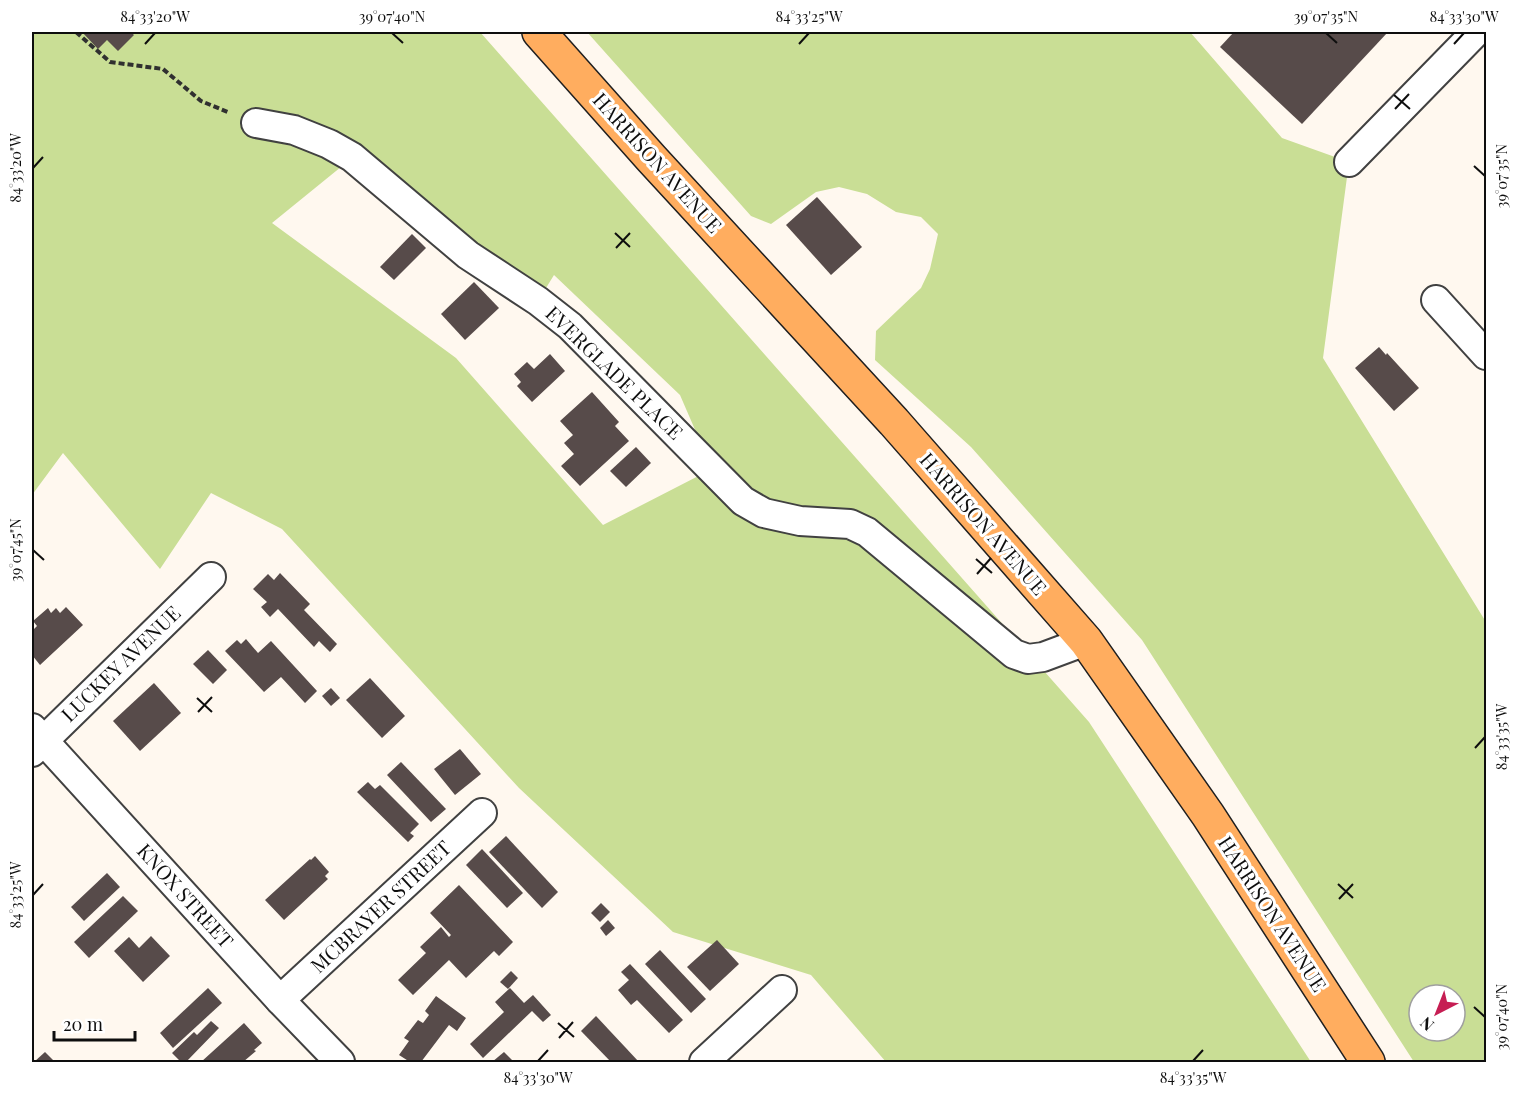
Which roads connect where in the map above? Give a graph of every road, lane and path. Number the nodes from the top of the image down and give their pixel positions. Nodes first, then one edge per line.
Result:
1 (76, 32) edge
2 (539, 32) edge
3 (1476, 32) edge
4 (256, 123) joint
5 (1349, 162) dead end
6 (1436, 300) dead end
7 (1486, 355) edge
8 (211, 577) dead end
9 (1086, 641) junction
10 (35, 740) edge
11 (482, 813) dead end
12 (783, 990) dead end
13 (280, 1000) junction
14 (340, 1062) edge
15 (704, 1062) edge
16 (1368, 1062) edge

1 - 4 path
2 - 9 main road, HARRISON AVENUE
3 - 5 street
4 - 9 street, EVERGLADE PLACE
6 - 7 street
8 - 10 street, LUCKEY AVENUE
9 - 16 main road, HARRISON AVENUE
10 - 13 street, KNOX STREET
11 - 13 street, MCBRAYER STREET
12 - 15 street
13 - 14 street, KNOX STREET

